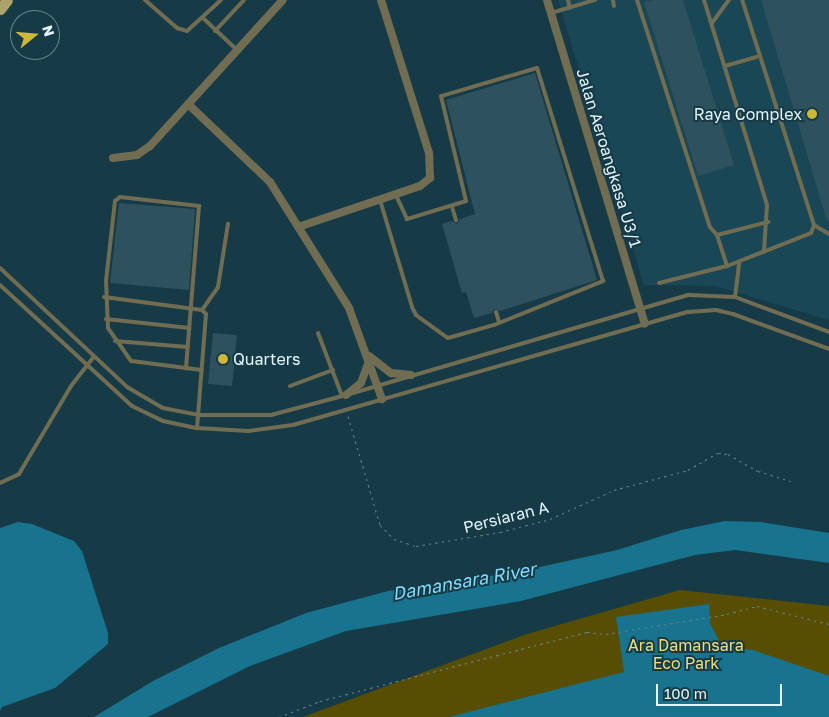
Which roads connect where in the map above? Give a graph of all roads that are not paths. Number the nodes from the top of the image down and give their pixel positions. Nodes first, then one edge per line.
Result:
1 (7, 0) edge
2 (145, 0) edge
3 (221, 0) edge
4 (244, 0) edge
5 (283, 0) edge
6 (381, 0) edge
7 (547, 0) edge
8 (568, 0) edge
9 (594, 0) edge
10 (613, 0) edge
11 (637, 0) edge
12 (704, 0) edge
13 (729, 0) edge
14 (742, 0) edge
15 (582, 2) edge
16 (614, 6) dead end
17 (570, 8) junction
18 (0, 9) edge
19 (551, 13) junction
20 (203, 18) junction
21 (712, 23) junction
22 (215, 31) junction
23 (237, 50) junction
24 (758, 56) junction
25 (725, 66) junction
26 (188, 104) junction
27 (113, 158) dead end
28 (396, 194) junction
29 (380, 200) junction
30 (452, 207) junction
31 (456, 220) dead end
32 (768, 222) junction
33 (228, 224) dead end
34 (814, 225) junction
35 (298, 227) junction
36 (829, 234) edge
37 (717, 235) junction
38 (764, 252) junction
39 (739, 262) junction
40 (727, 266) junction
41 (0, 268) edge
42 (659, 283) dead end
43 (0, 285) edge
44 (104, 297) junction
45 (735, 297) junction
46 (192, 308) junction
47 (640, 308) junction
48 (202, 310) junction
49 (496, 312) dead end
50 (106, 319) junction
51 (499, 322) junction
52 (645, 324) junction
53 (190, 328) junction
54 (829, 332) edge
55 (318, 334) dead end
56 (115, 341) junction
57 (188, 347) junction
58 (829, 349) edge
59 (369, 356) junction
60 (94, 357) junction
61 (86, 366) junction
62 (186, 368) junction
63 (202, 370) junction
64 (333, 370) junction
65 (411, 376) junction
66 (378, 385) junction
67 (290, 386) dead end
68 (344, 396) junction
69 (382, 399) junction
70 (198, 414) junction
71 (197, 428) junction
72 (0, 483) edge

1 - 18 main road
2 - 20 lane
3 - 20 lane
4 - 22 lane
5 - 23 street
6 - 28 street
7 - 19 street, Jalan Aeroangkasa U3/1
8 - 17 lane
9 - 15 lane
10 - 16 lane
11 - 37 lane
12 - 21 lane
13 - 21 lane
14 - 24 lane
15 - 17 lane
17 - 19 lane
19 - 47 street, Jalan Aeroangkasa U3/1
20 - 22 lane
21 - 25 lane
22 - 23 lane
23 - 26 street
24 - 25 lane
24 - 34 lane
25 - 32 lane
26 - 27 street
26 - 35 street
28 - 29 street
28 - 30 lane
29 - 35 street
29 - 51 lane
30 - 31 lane
30 - 51 lane
32 - 37 lane
32 - 38 lane
33 - 48 lane
34 - 36 lane
34 - 38 lane
35 - 59 street
37 - 40 lane
38 - 39 lane
39 - 40 lane
39 - 45 lane
40 - 42 lane
41 - 60 lane
43 - 61 lane
44 - 46 lane
44 - 46 lane
44 - 50 lane
45 - 47 lane
45 - 54 lane
46 - 48 lane
46 - 53 lane
47 - 52 street, Jalan Aeroangkasa U3/1
47 - 65 lane
48 - 63 lane
49 - 51 lane
50 - 53 lane
50 - 56 lane
52 - 58 lane
52 - 69 lane
53 - 57 lane
55 - 64 lane
56 - 57 lane
56 - 62 lane
57 - 62 lane
59 - 65 street
59 - 66 street
59 - 68 street
60 - 61 lane
60 - 70 lane
61 - 71 lane
61 - 72 lane
62 - 63 lane
63 - 70 lane
64 - 67 lane
64 - 68 lane
65 - 66 lane
66 - 68 lane
66 - 69 street
68 - 70 lane
69 - 71 lane
70 - 71 lane

